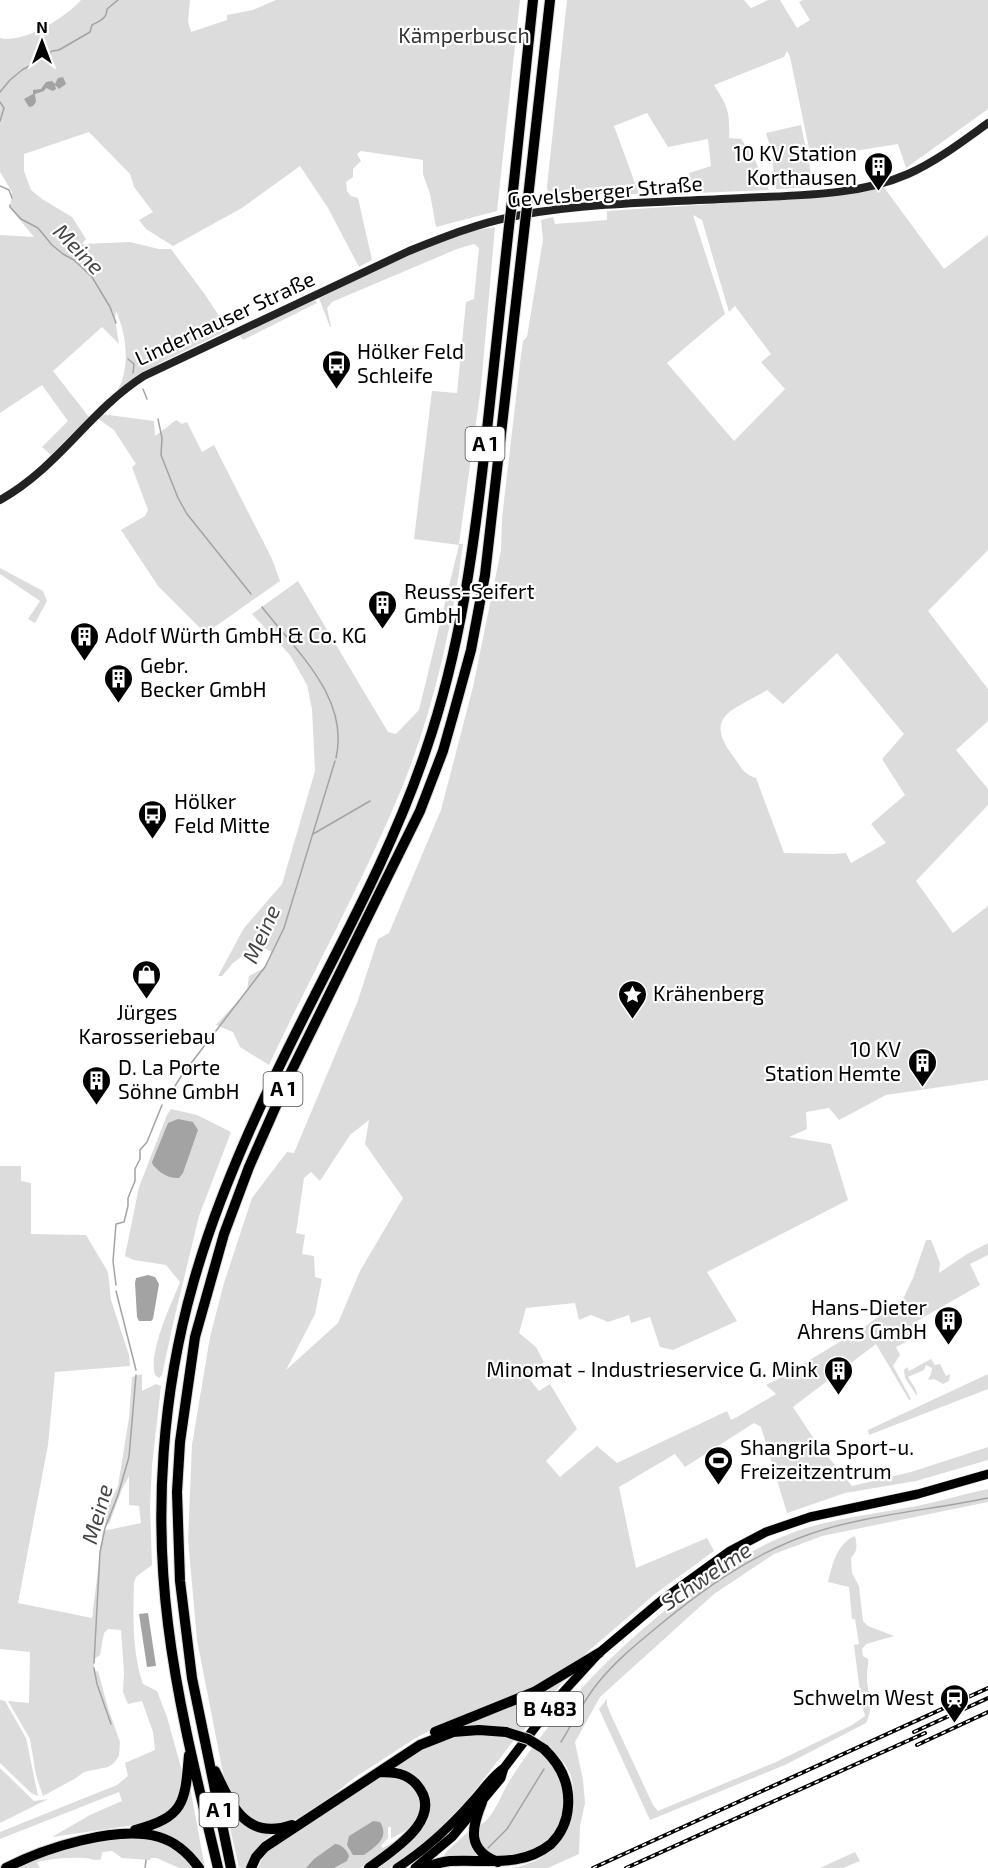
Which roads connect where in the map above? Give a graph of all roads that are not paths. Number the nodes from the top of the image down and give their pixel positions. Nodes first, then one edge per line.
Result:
1 (533, 0) edge
2 (550, 4) edge
3 (988, 123) edge
4 (497, 221) joint
5 (0, 500) edge
6 (988, 1474) edge
7 (599, 1653) junction
8 (190, 1746) junction
9 (420, 1746) junction
10 (206, 1752) junction
11 (504, 1768) junction
12 (379, 1772) junction
13 (482, 1802) junction
14 (302, 1822) junction
15 (113, 1836) junction
16 (504, 1865) junction
17 (6, 1868) edge
18 (199, 1868) edge
19 (218, 1868) edge
20 (231, 1868) edge
21 (251, 1868) edge
22 (369, 1868) edge
23 (397, 1868) edge
24 (415, 1868) edge
25 (423, 1868) edge

1 - 8 highway, A 1, bridge
2 - 10 highway, A 1, bridge
3 - 4 main road, Gevelsberger Straße
4 - 5 main road, Linderhauser Straße
6 - 7 main road, B 483
7 - 9 highway
7 - 11 main road, B 483
8 - 15 highway
8 - 19 highway, A 1
9 - 12 highway
9 - 16 highway, bridge
10 - 14 highway
10 - 20 highway, A 1
11 - 13 main road, B 483
11 - 23 main road, B 483
12 - 14 highway
12 - 22 highway
13 - 16 highway
13 - 24 main road, B 483
14 - 21 highway
15 - 17 highway
15 - 18 highway
16 - 25 highway

